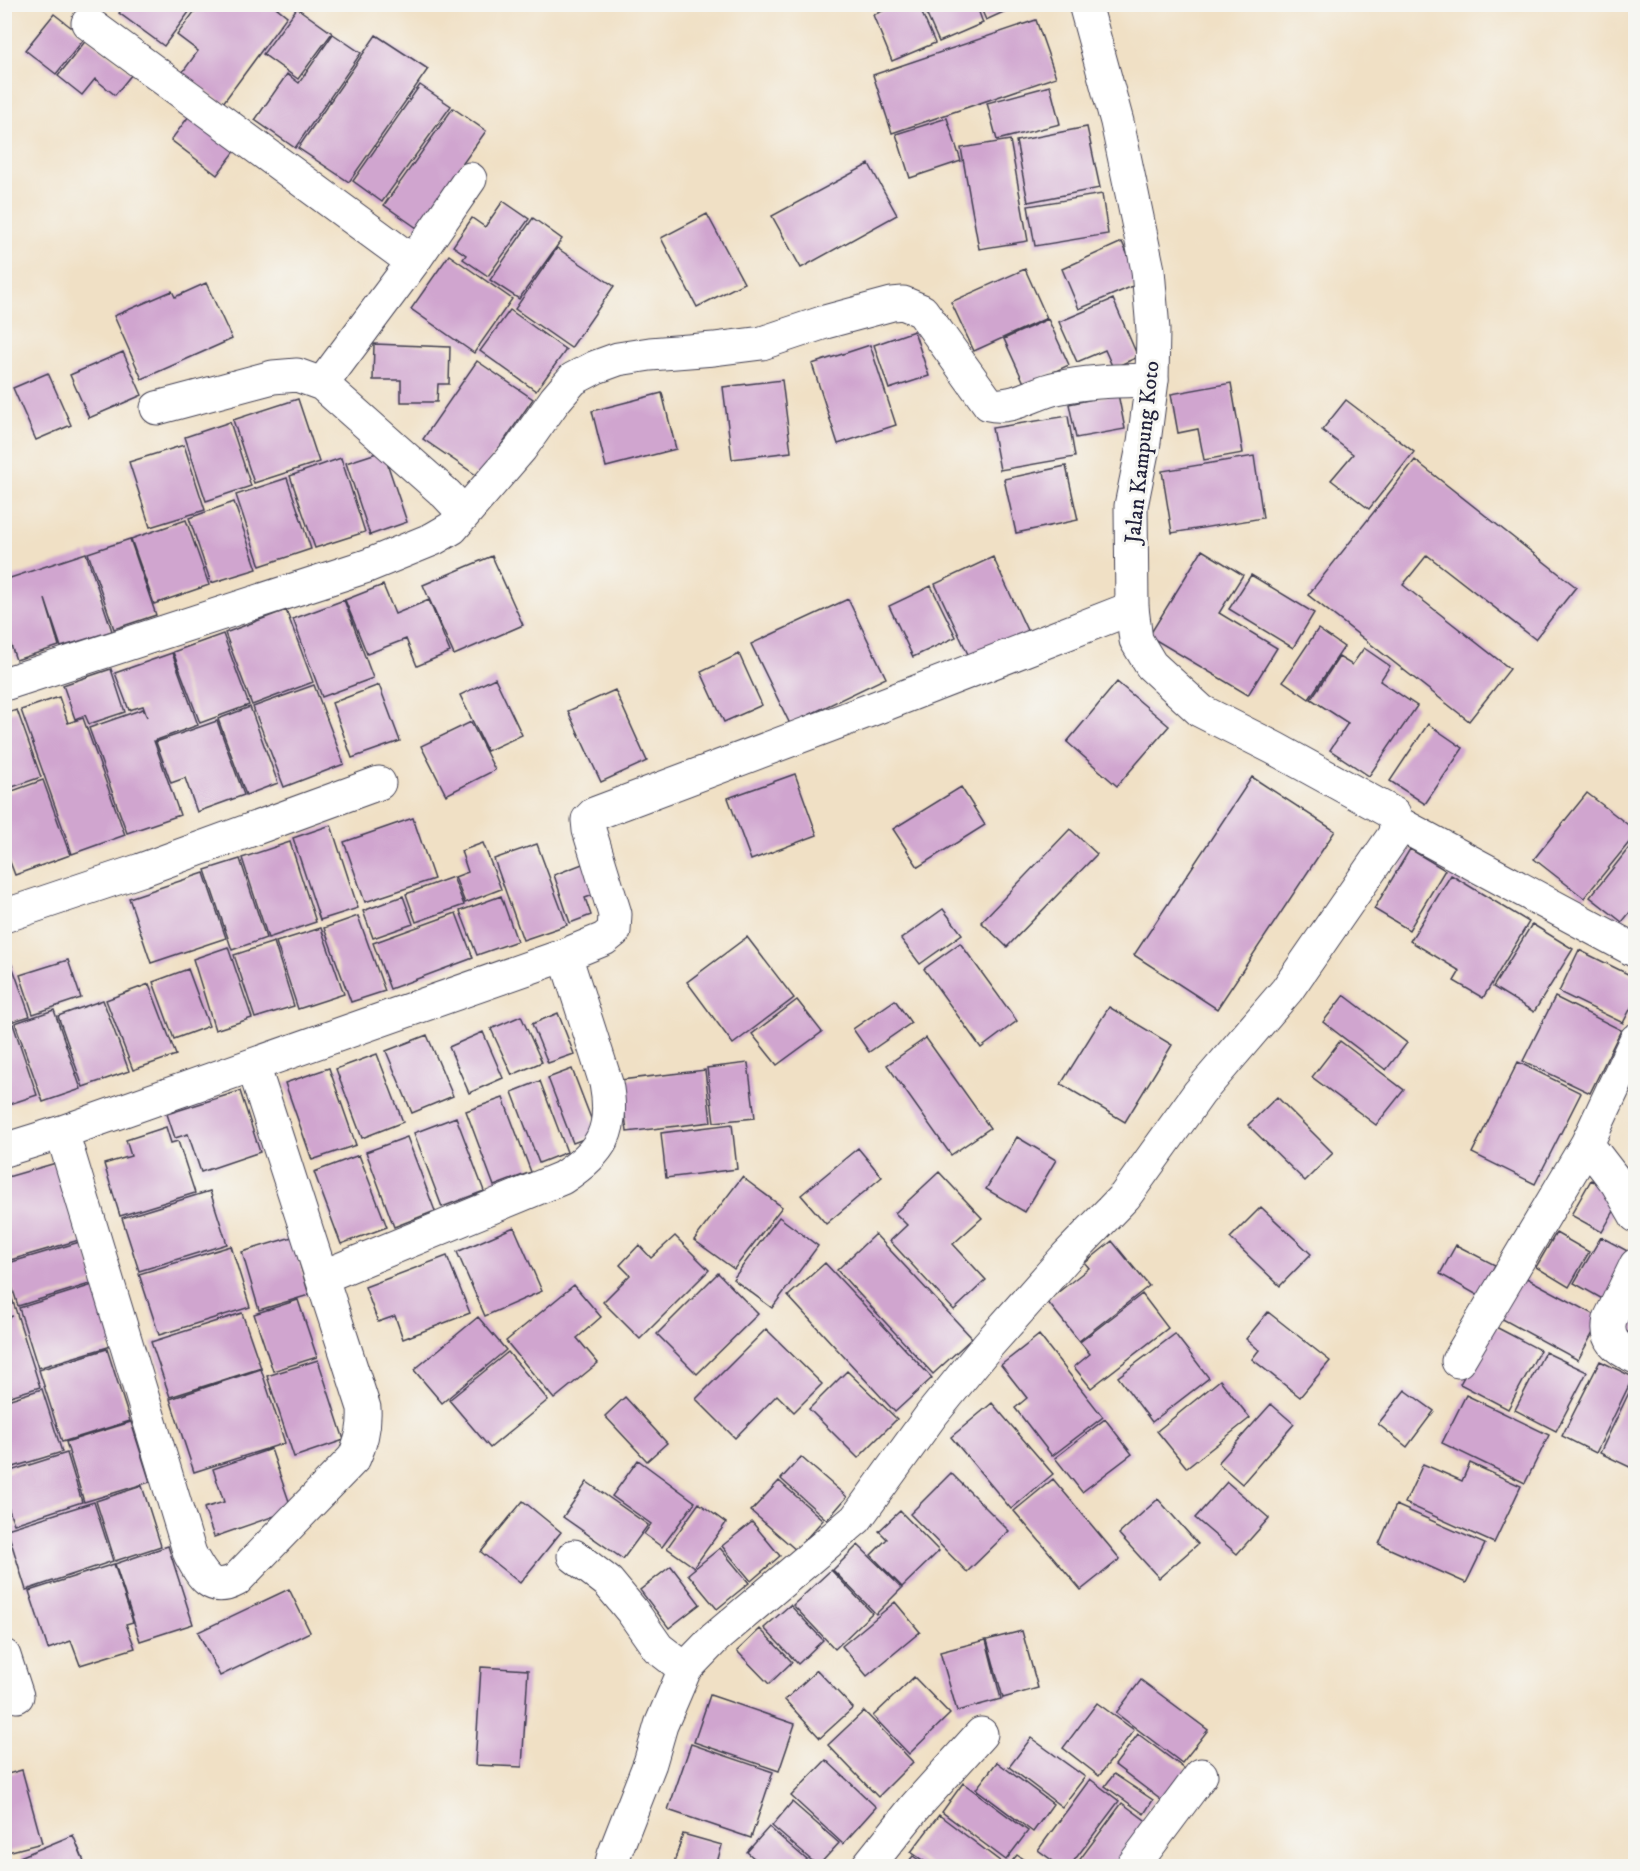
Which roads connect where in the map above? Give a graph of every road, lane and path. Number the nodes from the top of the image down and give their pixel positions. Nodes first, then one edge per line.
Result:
1 (1085, 4) edge
2 (88, 23) dead end
3 (471, 179) dead end
4 (413, 262) junction
5 (1152, 380) junction
6 (322, 384) junction
7 (157, 408) dead end
8 (464, 513) junction
9 (1132, 608) junction
10 (4, 684) edge
11 (379, 783) dead end
12 (1389, 815) junction
13 (4, 916) edge
14 (1635, 951) edge
15 (565, 955) junction
16 (1635, 1040) edge
17 (253, 1065) junction
18 (62, 1132) junction
19 (1587, 1144) junction
20 (4, 1150) edge
21 (1635, 1216) edge
22 (1635, 1265) edge
23 (322, 1277) junction
24 (1635, 1357) edge
25 (1458, 1361) dead end
26 (574, 1556) dead end
27 (4, 1656) edge
28 (685, 1669) junction
29 (16, 1696) dead end
30 (981, 1734) dead end
31 (1201, 1775) dead end
32 (612, 1866) edge
33 (868, 1866) edge
34 (1133, 1866) edge

1 - 5 street, Jalan Kampung Koto
2 - 4 street
3 - 4 street
4 - 6 street
5 - 8 street
5 - 9 street, Jalan Kampung Koto
6 - 7 street
6 - 8 street
8 - 10 street
9 - 12 street, Jalan Kampung Koto
9 - 15 street
11 - 13 street
12 - 14 street, Jalan Kampung Koto
12 - 28 street
15 - 17 street
15 - 23 street
16 - 19 street
17 - 18 street
17 - 23 street
18 - 20 street
18 - 23 street
19 - 21 street
19 - 25 street
22 - 24 street
26 - 28 street
27 - 29 street
28 - 32 street
30 - 33 street
31 - 34 street

